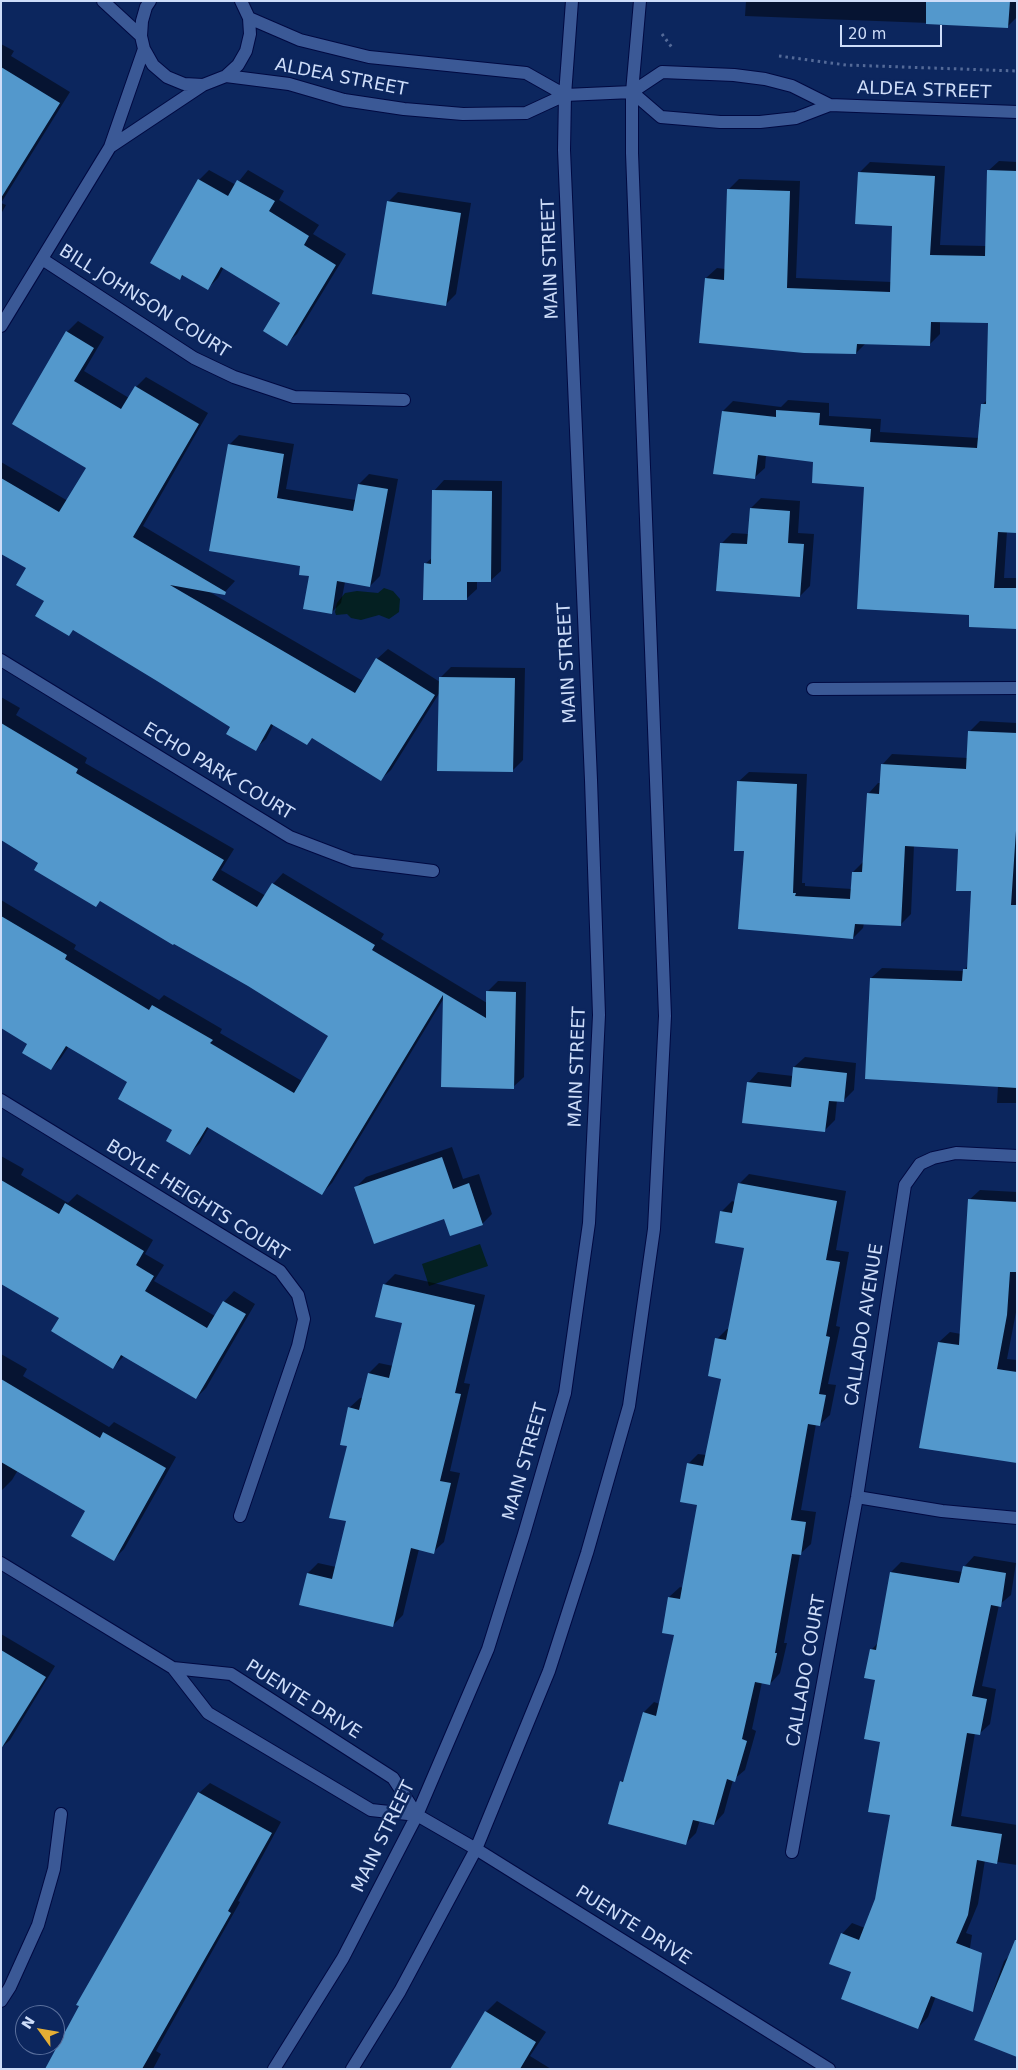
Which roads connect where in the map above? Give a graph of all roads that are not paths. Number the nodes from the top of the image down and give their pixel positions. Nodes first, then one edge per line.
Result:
1 (103, 1) edge
2 (150, 1) edge
3 (572, 1) edge
4 (640, 1) edge
5 (243, 2) edge
6 (248, 18) junction
7 (141, 36) junction
8 (144, 49) junction
9 (226, 76) junction
10 (203, 85) junction
11 (632, 92) junction
12 (565, 95) junction
13 (830, 105) junction
14 (1017, 112) edge
15 (110, 147) junction
16 (42, 259) junction
17 (1, 326) edge
18 (404, 400) dead end
19 (1, 660) edge
20 (1017, 688) edge
21 (812, 689) dead end
22 (432, 871) dead end
23 (1, 1100) edge
24 (1017, 1156) edge
25 (857, 1497) junction
26 (240, 1516) dead end
27 (1017, 1518) edge
28 (1, 1563) edge
29 (173, 1668) junction
30 (61, 1814) dead end
31 (417, 1815) junction
32 (476, 1850) junction
33 (792, 1852) dead end
34 (1, 2001) edge
35 (274, 2069) edge
36 (352, 2069) edge
37 (830, 2069) edge

1 - 7 street
2 - 7 street
3 - 12 street, MAIN STREET
4 - 11 street
5 - 6 street
6 - 9 street
6 - 12 street, ALDEA STREET
7 - 8 street
8 - 10 street
8 - 15 street
9 - 10 street
9 - 12 street, ALDEA STREET
10 - 15 street
11 - 12 street, ALDEA STREET
11 - 13 street, ALDEA STREET
11 - 13 street, ALDEA STREET
11 - 32 street
12 - 31 street, MAIN STREET
13 - 14 street, ALDEA STREET
15 - 16 street
16 - 17 street
16 - 18 street, BILL JOHNSON COURT
19 - 22 street, ECHO PARK COURT
20 - 21 street
23 - 26 street, BOYLE HEIGHTS COURT
24 - 25 street, CALLADO AVENUE
25 - 27 street
25 - 33 street, CALLADO COURT
28 - 29 street, PUENTE DRIVE
29 - 31 street, PUENTE DRIVE
29 - 31 street, PUENTE DRIVE
30 - 34 street
31 - 32 street, PUENTE DRIVE
31 - 35 street, MAIN STREET
32 - 36 street
32 - 37 street, PUENTE DRIVE

